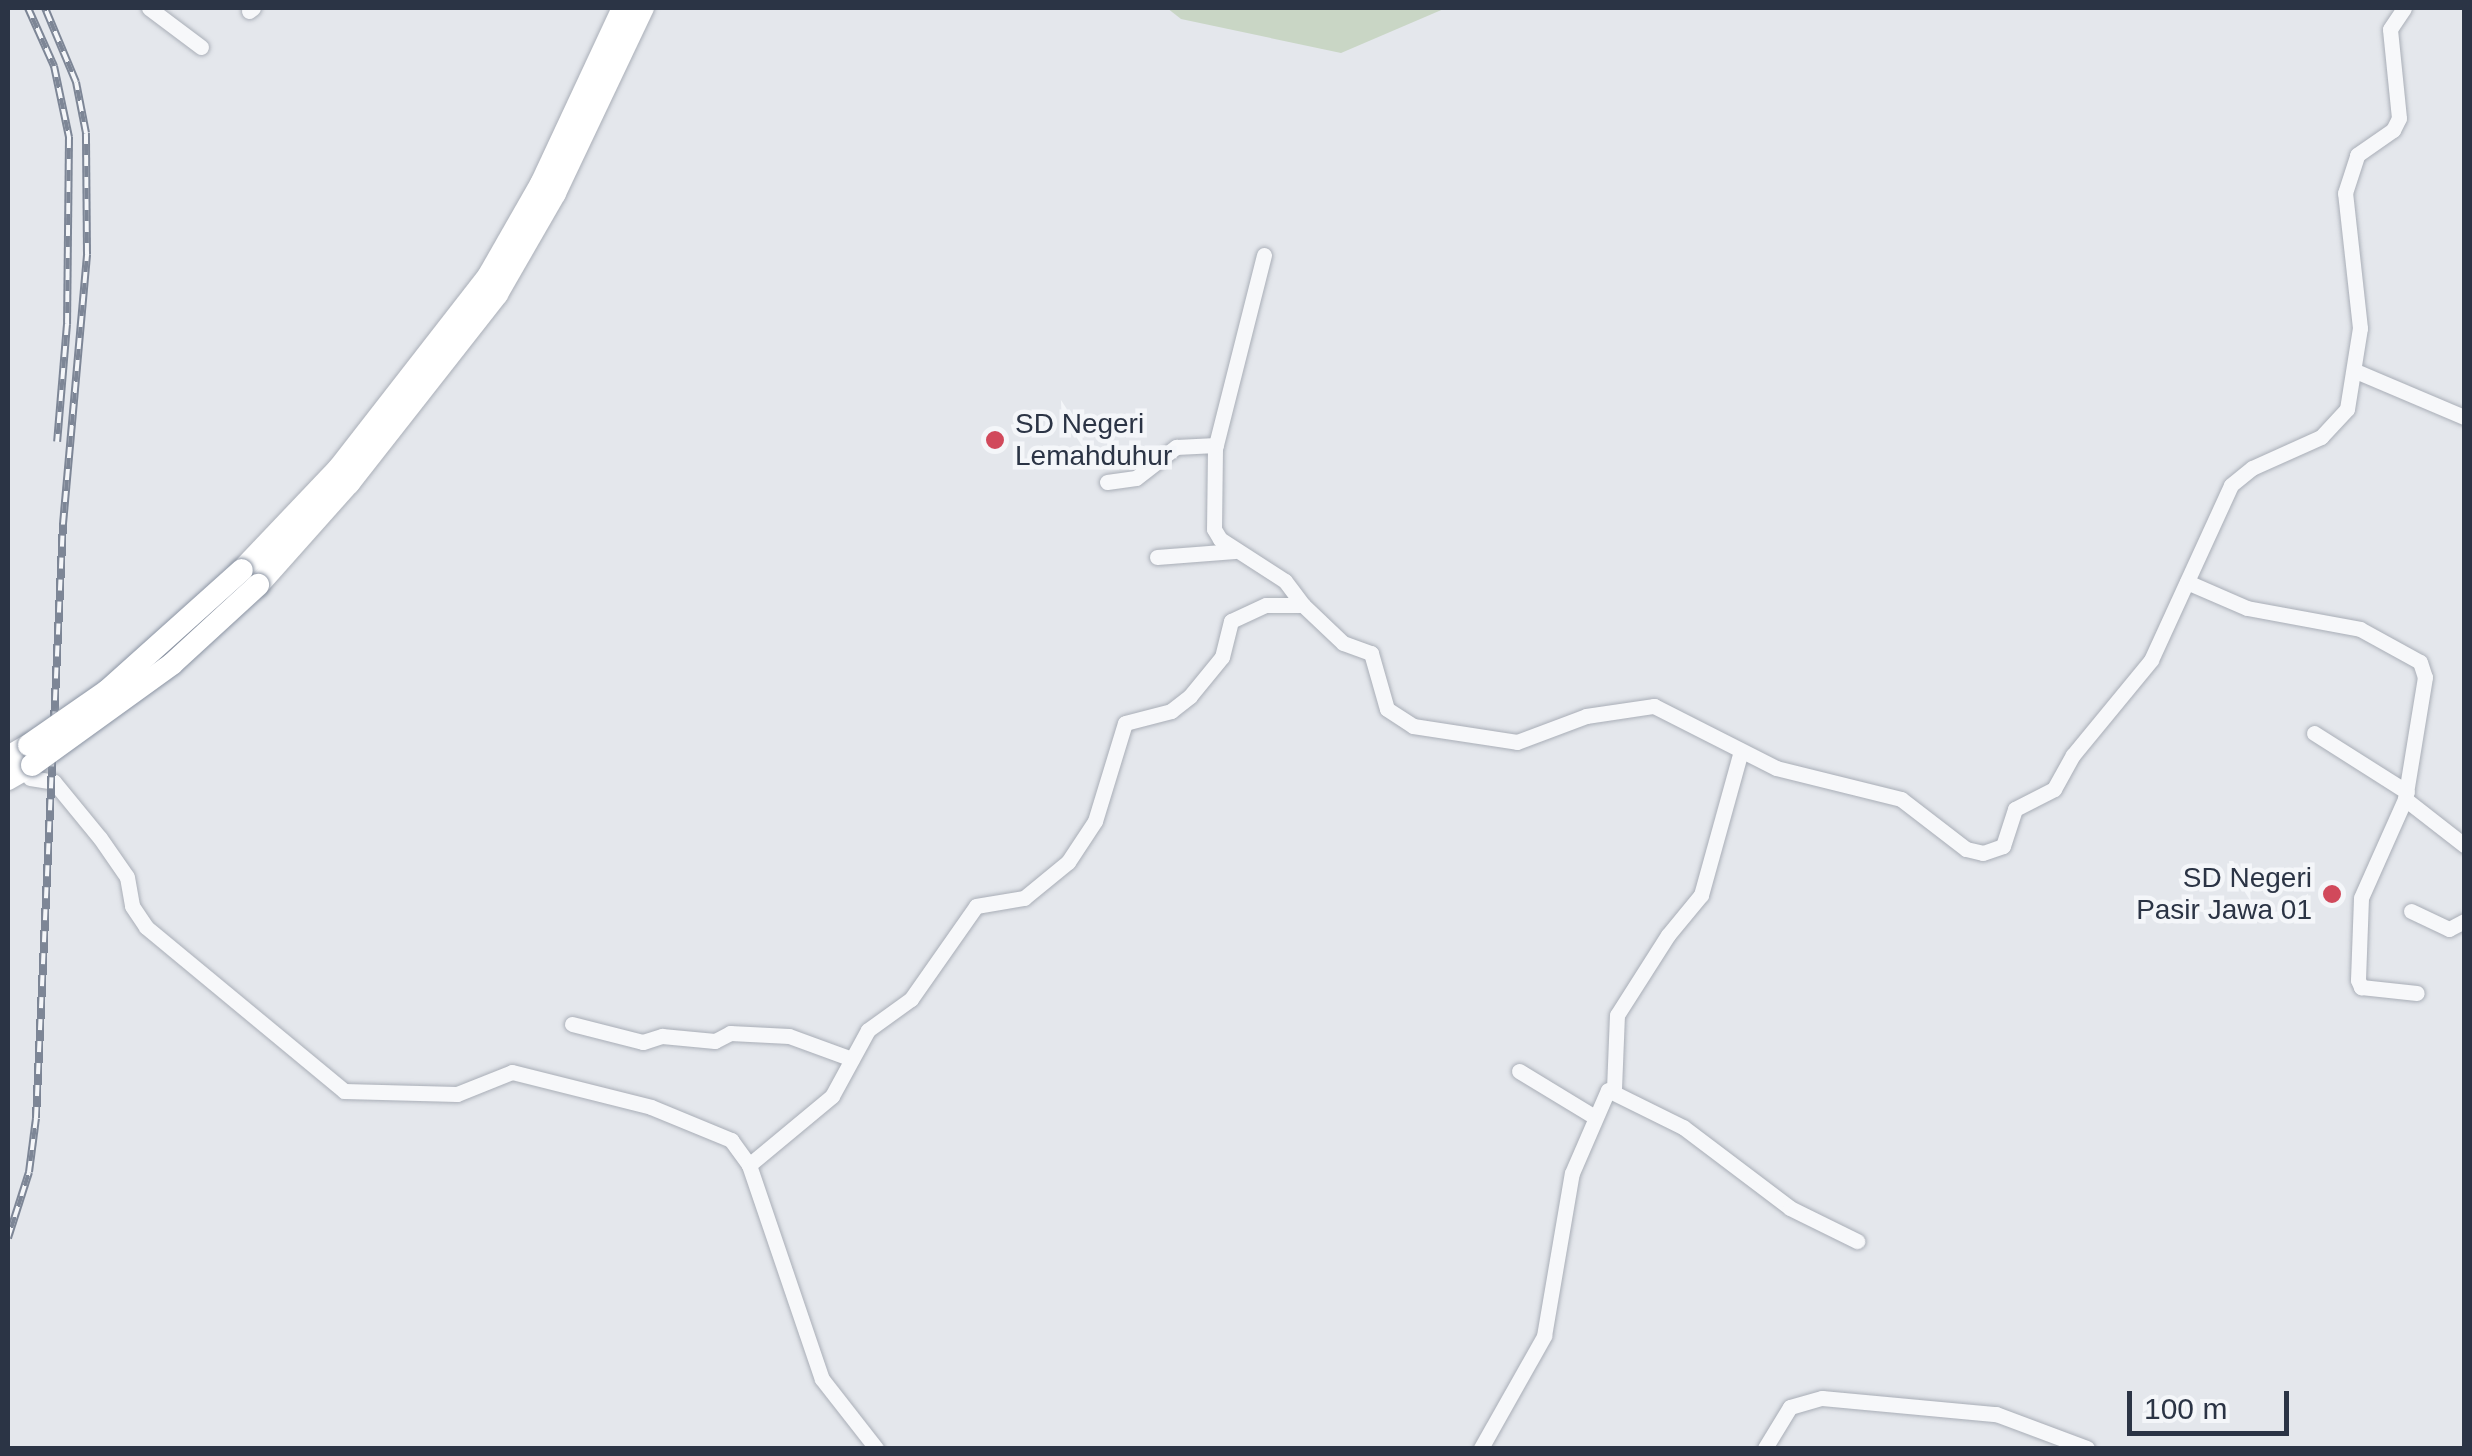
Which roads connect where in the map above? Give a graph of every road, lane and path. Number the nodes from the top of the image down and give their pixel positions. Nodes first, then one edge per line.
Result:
1 (149, 8) edge
2 (183, 8) edge
3 (623, 8) edge
4 (643, 8) edge
5 (2404, 8) edge
6 (170, 23) junction
7 (200, 47) dead end
8 (1264, 254) dead end
9 (2358, 372) junction
10 (2464, 417) edge
11 (1216, 445) junction
12 (1107, 482) dead end
13 (1244, 551) junction
14 (1157, 557) dead end
15 (250, 578) junction
16 (2187, 582) junction
17 (1303, 604) junction
18 (2314, 733) dead end
19 (1741, 751) junction
20 (8, 757) edge
21 (25, 767) edge
22 (2406, 796) junction
23 (2464, 846) edge
24 (2410, 911) dead end
25 (2464, 921) edge
26 (2416, 993) dead end
27 (572, 1024) dead end
28 (852, 1060) junction
29 (1519, 1070) dead end
30 (1614, 1089) junction
31 (1593, 1116) junction
32 (749, 1164) junction
33 (1857, 1242) dead end
34 (872, 1446) edge
35 (1480, 1448) edge
36 (1765, 1448) edge
37 (2087, 1448) edge

1 - 6 street
2 - 6 street
3 - 15 highway
4 - 15 highway
5 - 9 street
6 - 7 street
8 - 11 street
9 - 10 street
9 - 16 street
11 - 12 street
11 - 13 street
13 - 14 street
13 - 17 street
15 - 21 highway, bridge
16 - 19 street
16 - 22 street
17 - 19 street
17 - 28 street
18 - 22 street
19 - 30 street
20 - 21 highway
21 - 32 street
22 - 23 street
22 - 26 street
24 - 25 street
27 - 28 street
28 - 32 street
29 - 31 street
30 - 31 street
30 - 33 street
31 - 35 street
32 - 34 street
36 - 37 street

